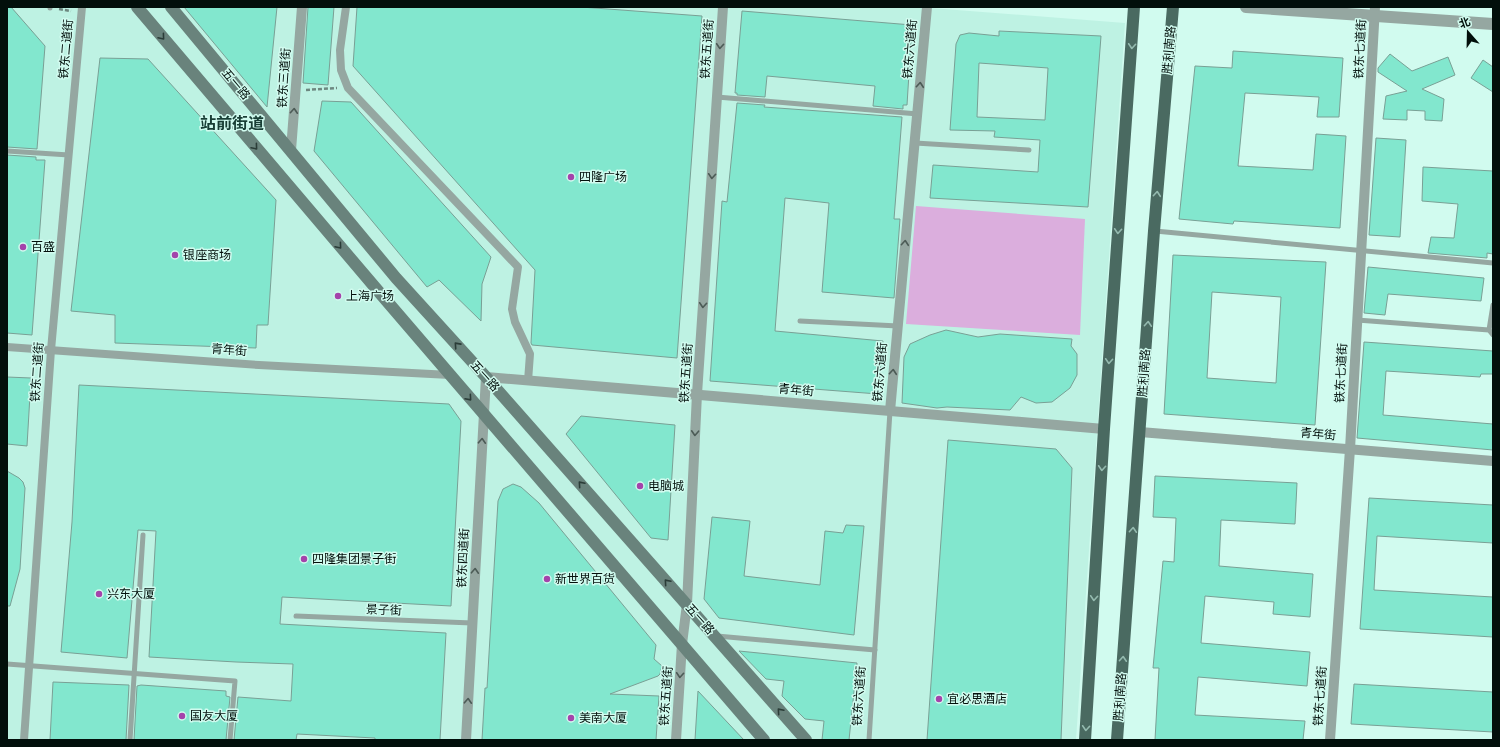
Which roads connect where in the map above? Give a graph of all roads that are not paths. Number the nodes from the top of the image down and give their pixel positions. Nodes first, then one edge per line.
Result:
1 (137, 7) edge
2 (171, 7) edge
3 (302, 7) edge
4 (346, 7) edge
5 (723, 7) edge
6 (928, 7) edge
7 (1134, 7) edge
8 (1173, 7) edge
9 (1246, 7) edge
10 (82, 10) edge
11 (1375, 11) edge
12 (1493, 24) edge
13 (717, 97) junction
14 (918, 114) junction
15 (915, 143) junction
16 (291, 150) junction
17 (1029, 150) dead end
18 (7, 151) edge
19 (69, 156) junction
20 (1154, 231) junction
21 (1362, 250) junction
22 (1493, 263) edge
23 (1493, 305) edge
24 (1357, 320) junction
25 (800, 321) dead end
26 (898, 326) junction
27 (1491, 332) edge
28 (7, 347) edge
29 (51, 350) junction
30 (450, 375) junction
31 (486, 377) junction
32 (528, 381) junction
33 (698, 394) junction
34 (890, 411) junction
35 (484, 414) junction
36 (1104, 429) junction
37 (1140, 432) junction
38 (1350, 450) junction
39 (1493, 461) edge
40 (144, 535) dead end
41 (687, 604) junction
42 (296, 616) dead end
43 (472, 623) junction
44 (714, 636) junction
45 (682, 644) junction
46 (875, 650) junction
47 (7, 664) edge
48 (29, 665) junction
49 (134, 674) junction
50 (24, 740) edge
51 (130, 740) edge
52 (230, 740) edge
53 (466, 740) edge
54 (676, 740) edge
55 (764, 740) edge
56 (806, 740) edge
57 (869, 740) edge
58 (1085, 740) edge
59 (1117, 740) edge
60 (1330, 740) edge

1 -> 30 main road
2 - 16 main road, 五一路
16 -> 3 street, 铁东三道街
4 - 32 street
5 -> 13 street, 铁东五道街
14 -> 6 street, 铁东六道街
7 -> 36 main road
20 -> 8 main road, 胜利南路
9 - 11 street
10 - 19 street, 铁东二道街
11 - 12 street
11 - 21 street, 铁东七道街
13 - 14 lane
13 -> 33 street, 铁东五道街
14 - 15 street, 铁东六道街
15 - 17 lane
26 -> 15 street, 铁东六道街
31 -> 16 main road, 五一路
18 - 19 lane
19 - 29 street, 铁东二道街
20 - 21 lane
37 -> 20 main road, 胜利南路
21 - 22 lane
21 - 24 street, 铁东七道街
23 - 27 lane
24 - 27 lane
24 - 38 street, 铁东七道街
25 - 26 lane
34 -> 26 street, 铁东六道街
28 - 29 street, 青年街
29 - 30 street, 青年街
29 - 48 street, 铁东二道街
30 -> 35 main road
31 - 32 street, 青年街
31 - 35 street, 铁东四道街
41 -> 31 main road, 五一路
32 - 33 street, 青年街
33 - 34 street, 青年街
33 -> 41 street, 铁东五道街
34 - 36 street, 青年街
34 - 46 lane, 铁东六道街
43 -> 35 street, 铁东四道街
35 - 45 main road
36 -> 58 main road
37 - 38 street, 青年街
59 -> 37 main road, 胜利南路
38 - 39 street, 青年街
38 - 60 street, 铁东七道街
40 - 49 lane
41 - 44 main road, 五一路
41 - 45 street, 铁东五道街
42 - 43 lane, 景子街
53 -> 43 street, 铁东四道街
44 - 46 lane
56 -> 44 main road, 五一路
45 -> 54 street, 铁东五道街
45 - 55 main road
46 - 57 lane, 铁东六道街
47 - 48 lane
48 - 49 lane
48 - 50 street, 铁东二道街
49 - 51 lane
49 - 52 lane

